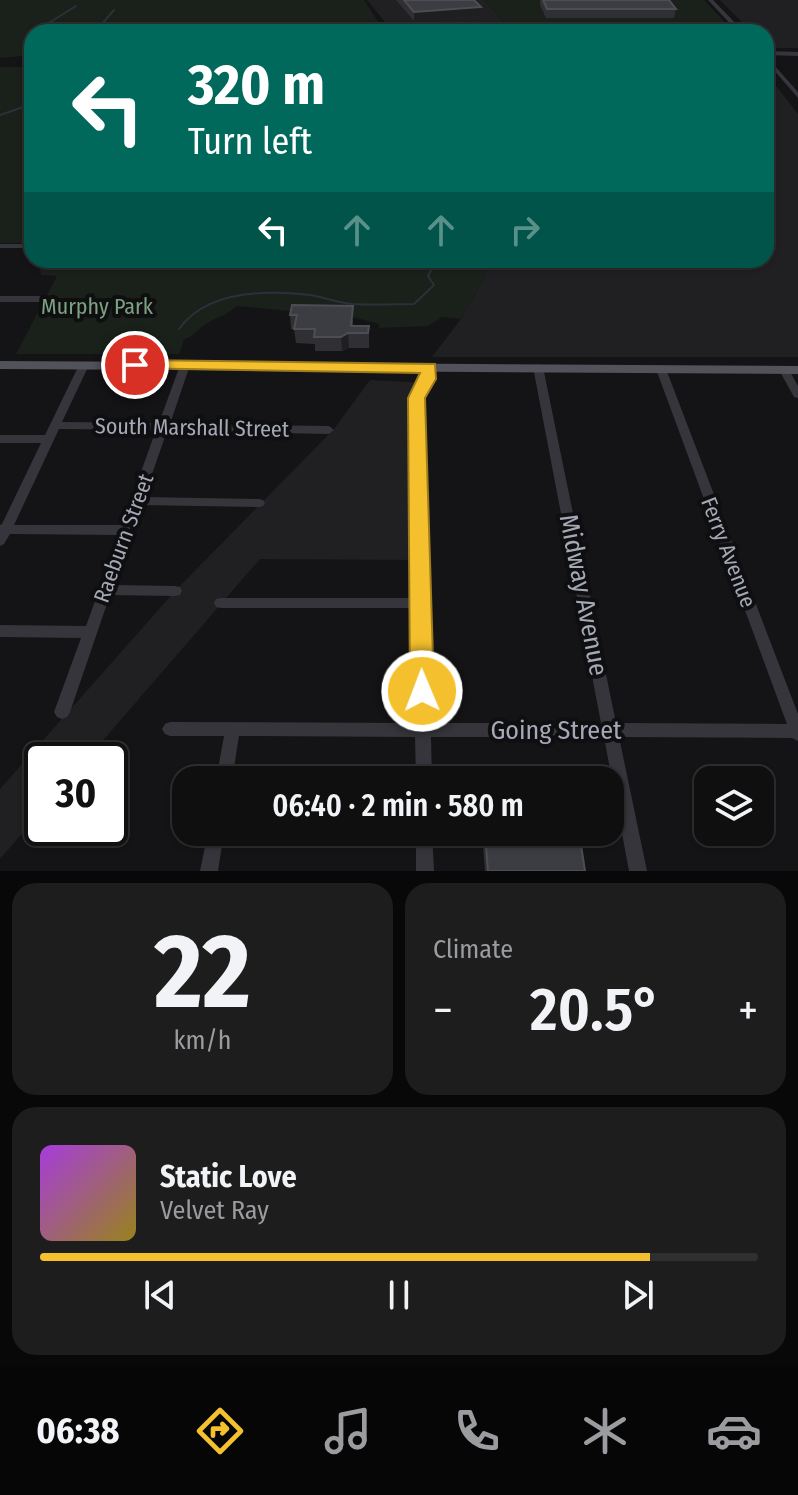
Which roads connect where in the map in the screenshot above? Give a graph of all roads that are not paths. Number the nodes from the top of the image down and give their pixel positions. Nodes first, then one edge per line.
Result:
1 (710, 0) edge
2 (733, 24) edge
3 (795, 52) edge
4 (774, 53) edge
5 (774, 64) edge
6 (798, 96) edge
7 (0, 246) edge
8 (24, 246) edge
9 (0, 299) edge
10 (46, 299) dead end
11 (0, 365) edge
12 (84, 365) junction
13 (185, 365) junction
14 (538, 367) junction
15 (429, 368) junction
16 (661, 369) junction
17 (791, 370) edge
18 (798, 395) edge
19 (55, 425) junction
20 (163, 427) junction
21 (329, 430) dead end
22 (0, 439) edge
23 (48, 439) junction
24 (137, 501) junction
25 (259, 503) dead end
26 (127, 530) junction
27 (2, 533) edge
28 (105, 590) junction
29 (175, 591) dead end
30 (221, 603) dead end
31 (420, 603) junction
32 (0, 631) edge
33 (90, 632) junction
34 (62, 712) dead end
35 (170, 729) dead end
36 (233, 729) junction
37 (423, 730) junction
38 (610, 730) junction
39 (797, 732) edge
40 (226, 766) edge
41 (424, 766) edge
42 (213, 846) edge
43 (424, 846) edge
44 (209, 871) edge
45 (425, 871) edge
46 (638, 871) edge

1 - 2 street
3 - 4 street
5 - 6 street
7 - 8 street
9 - 10 street
11 - 12 main road
12 - 13 main road
12 - 19 street
13 - 15 main road
13 - 20 street, Raeburn Street
14 - 15 main road
14 - 16 main road
14 - 38 street, Midway Avenue
15 - 31 street
16 - 17 main road
16 - 39 street, Ferry Avenue
17 - 18 street
19 - 20 street, South Marshall Street
19 - 23 street
20 - 21 street, South Marshall Street
20 - 24 street, Raeburn Street
22 - 23 street
23 - 27 street
24 - 25 street
24 - 26 street, Raeburn Street
26 - 27 street
26 - 28 street, Raeburn Street
28 - 29 street
28 - 33 street, Raeburn Street
30 - 31 street
31 - 37 street
32 - 33 street
33 - 34 street, Raeburn Street
35 - 36 street, Going Street
36 - 37 street, Going Street
36 - 40 street
37 - 38 street, Going Street
37 - 41 street
38 - 39 street, Going Street
38 - 46 street, Midway Avenue
42 - 44 street
43 - 45 street

